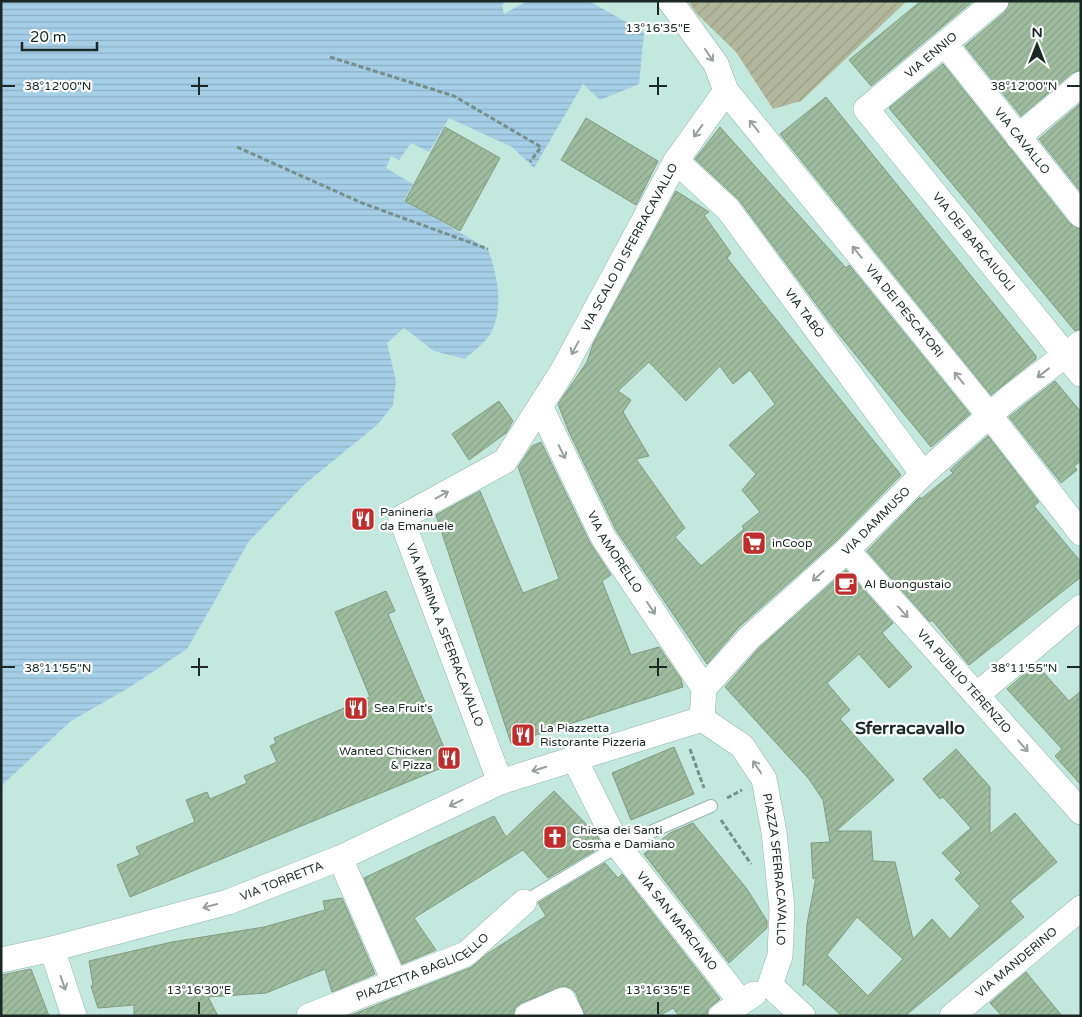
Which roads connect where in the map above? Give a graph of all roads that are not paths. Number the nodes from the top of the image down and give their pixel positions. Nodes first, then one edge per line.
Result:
1 (670, 1) edge
2 (996, 1) edge
3 (945, 44) junction
4 (1081, 84) edge
5 (726, 91) junction
6 (866, 109) joint
7 (1018, 137) junction
8 (676, 161) junction
9 (1081, 215) edge
10 (1076, 358) edge
11 (541, 408) junction
12 (990, 416) junction
13 (923, 474) junction
14 (1081, 533) edge
15 (848, 550) junction
16 (1081, 607) edge
17 (704, 688) junction
18 (978, 694) junction
19 (692, 722) junction
20 (574, 758) junction
21 (500, 782) junction
22 (711, 806) road end
23 (1081, 812) edge
24 (618, 846) junction
25 (340, 858) junction
26 (524, 902) joint
27 (1081, 908) edge
28 (52, 949) junction
29 (1, 960) edge
30 (395, 983) junction
31 (770, 985) junction
32 (731, 1009) edge
33 (74, 1016) edge
34 (310, 1016) edge
35 (527, 1016) edge
36 (571, 1016) edge
37 (803, 1016) edge
38 (952, 1016) edge

1 -> 5 street, VIA DEI PESCATORI
2 - 3 street, VIA ENNIO
3 - 6 street, VIA ENNIO
3 - 7 street, VIA CAVALLO
4 - 7 street
5 -> 8 street, VIA SCALO DI SFERRACAVALLO
12 -> 5 street, VIA DEI PESCATORI
6 - 10 street, VIA DEI BARCAIUOLI
7 - 9 street, VIA CAVALLO
8 -> 11 street, VIA SCALO DI SFERRACAVALLO
8 - 13 street, VIA TABÒ
10 -> 12 street, VIA DAMMUSO
11 -> 17 street, VIA AMORELLO
21 -> 11 street, VIA MARINA A SFERRACAVALLO
12 - 13 street, VIA DAMMUSO
12 - 14 street, VIA DEI PESCATORI
13 - 15 street, VIA DAMMUSO
15 -> 17 street, VIA DAMMUSO
15 -> 18 street, VIA PUBLIO TERENZIO
16 - 18 street
17 - 19 street
18 -> 23 street, VIA PUBLIO TERENZIO
19 - 20 street, VIA TORRETTA
31 -> 19 street, PIAZZA SFERRACAVALLO
20 -> 21 street, VIA TORRETTA
20 - 24 street, VIA SAN MARCIANO
21 -> 25 street, VIA TORRETTA
22 - 24 lane
24 - 26 lane
24 - 32 street, VIA SAN MARCIANO
25 -> 28 street, VIA TORRETTA
25 - 30 street
26 - 30 street, PIAZZETTA BAGLICELLO
27 - 38 street, VIA MANDERINO
28 - 29 street, VIA TORRETTA
28 -> 33 street
30 - 34 street, PIAZZETTA BAGLICELLO
31 - 32 street
31 - 37 street
35 - 36 street

